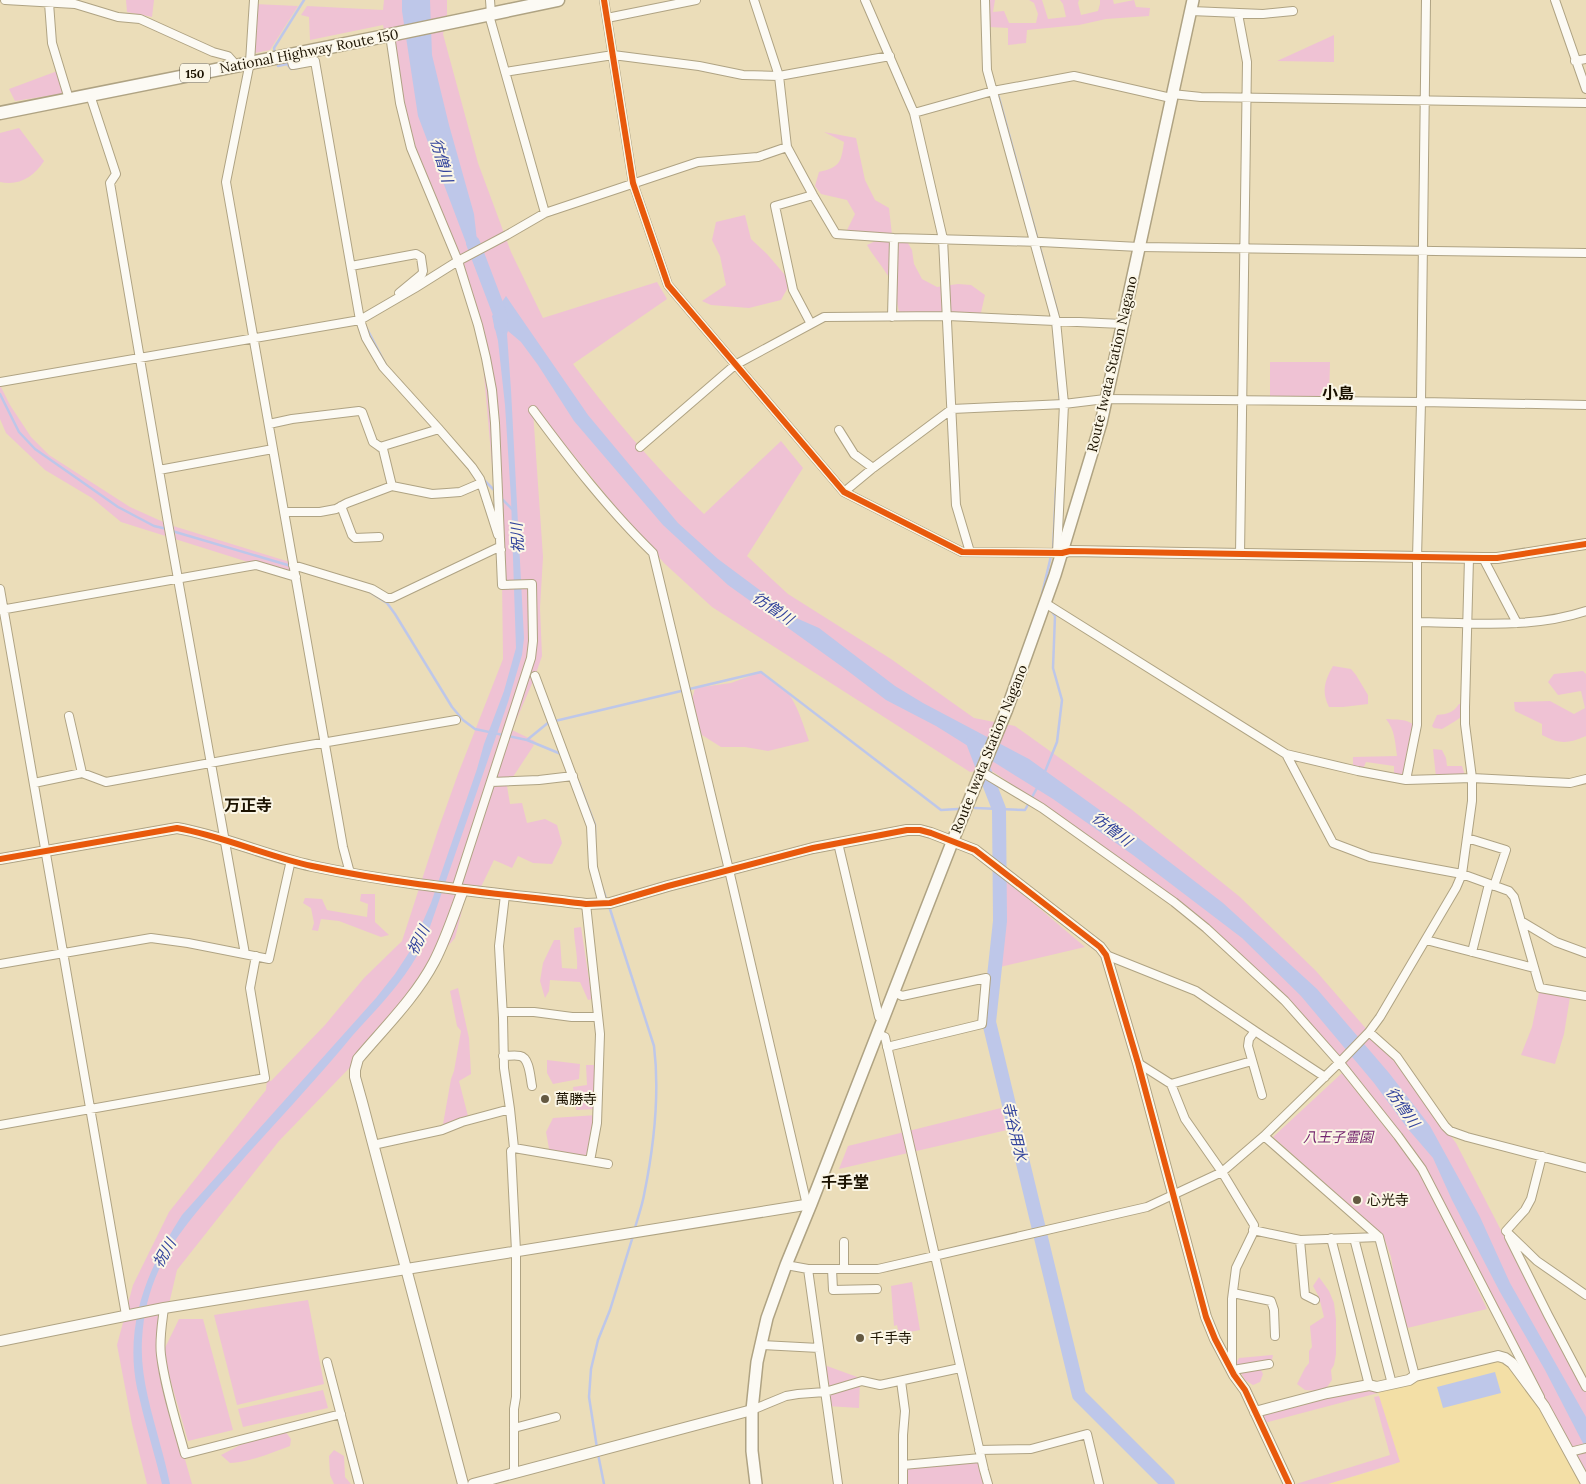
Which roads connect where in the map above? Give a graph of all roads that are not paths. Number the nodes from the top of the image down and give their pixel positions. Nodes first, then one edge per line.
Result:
1 (5, 0) edge
2 (254, 0) edge
3 (490, 0) edge
4 (558, 0) edge
5 (604, 0) edge
6 (696, 0) edge
7 (754, 0) edge
8 (865, 0) edge
9 (985, 0) edge
10 (1426, 0) edge
11 (1555, 0) edge
12 (75, 2) edge
13 (49, 3) junction
14 (1192, 6) edge
15 (1293, 11) dead end
16 (490, 14) junction
17 (1238, 14) junction
18 (607, 18) junction
19 (390, 35) junction
20 (290, 54) junction
21 (613, 55) junction
22 (890, 56) junction
23 (1586, 59) edge
24 (1575, 61) junction
25 (250, 62) junction
26 (236, 65) junction
27 (505, 72) junction
28 (779, 76) junction
29 (992, 89) junction
30 (1586, 89) edge
31 (90, 94) junction
32 (1172, 96) junction
33 (1247, 98) junction
34 (69, 99) junction
35 (1425, 100) junction
36 (1586, 103) edge
37 (0, 112) edge
38 (914, 113) junction
39 (787, 147) junction
40 (633, 183) junction
41 (813, 195) junction
42 (545, 213) junction
43 (894, 238) junction
44 (943, 239) junction
45 (1037, 242) junction
46 (1139, 247) junction
47 (1245, 248) junction
48 (1422, 251) junction
49 (1586, 253) edge
50 (458, 261) junction
51 (353, 266) junction
52 (394, 300) junction
53 (948, 316) junction
54 (892, 317) junction
55 (362, 318) junction
56 (1056, 321) junction
57 (811, 324) junction
58 (1122, 324) junction
59 (254, 339) junction
60 (140, 358) junction
61 (735, 365) junction
62 (0, 382) edge
63 (1105, 399) junction
64 (1242, 400) junction
65 (1421, 402) junction
66 (1064, 404) junction
67 (1586, 406) edge
68 (952, 409) junction
69 (533, 410) dead end
70 (269, 424) junction
71 (440, 430) junction
72 (838, 430) dead end
73 (640, 446) dead end
74 (380, 447) junction
75 (274, 449) junction
76 (873, 468) junction
77 (160, 470) junction
78 (482, 483) junction
79 (392, 486) junction
80 (844, 492) junction
81 (341, 506) junction
82 (284, 512) junction
83 (379, 537) dead end
84 (1586, 544) edge
85 (501, 549) junction
86 (970, 552) junction
87 (1060, 553) junction
88 (1240, 554) junction
89 (1417, 558) junction
90 (1469, 558) junction
91 (1483, 558) junction
92 (294, 564) junction
93 (296, 577) junction
94 (178, 579) junction
95 (0, 589) edge
96 (1045, 603) junction
97 (2, 610) edge
98 (1585, 613) edge
99 (1416, 622) junction
100 (1468, 623) junction
101 (1516, 623) junction
102 (535, 676) dead end
103 (69, 716) dead end
104 (456, 720) dead end
105 (324, 743) junction
106 (1286, 754) junction
107 (211, 763) junction
108 (982, 772) junction
109 (82, 773) junction
110 (573, 776) junction
111 (1472, 778) junction
112 (1586, 779) edge
113 (1406, 780) junction
114 (491, 782) junction
115 (34, 784) junction
116 (1467, 838) junction
117 (953, 840) junction
118 (224, 841) junction
119 (838, 843) junction
120 (46, 851) junction
121 (0, 859) edge
122 (291, 860) junction
123 (729, 870) junction
124 (350, 873) junction
125 (1462, 874) junction
126 (1492, 885) junction
127 (456, 889) junction
128 (505, 895) junction
129 (586, 904) junction
130 (603, 904) junction
131 (1521, 921) junction
132 (1426, 940) junction
133 (1472, 952) junction
134 (63, 953) junction
135 (1586, 953) edge
136 (245, 954) junction
137 (1106, 955) junction
138 (256, 956) junction
139 (0, 964) edge
140 (1534, 968) junction
141 (894, 992) junction
142 (1586, 996) edge
143 (503, 1012) junction
144 (598, 1017) junction
145 (884, 1019) junction
146 (1255, 1031) junction
147 (1369, 1032) junction
148 (878, 1034) junction
149 (887, 1046) junction
150 (503, 1056) junction
151 (1252, 1061) junction
152 (1341, 1061) junction
153 (1138, 1063) junction
154 (1325, 1077) junction
155 (1171, 1084) junction
156 (532, 1086) dead end
157 (1262, 1095) dead end
158 (510, 1109) junction
159 (90, 1110) junction
160 (0, 1125) edge
161 (1264, 1136) junction
162 (374, 1145) junction
163 (514, 1148) junction
164 (1542, 1156) junction
165 (590, 1161) junction
166 (608, 1164) dead end
167 (1586, 1168) edge
168 (1222, 1172) junction
169 (1173, 1194) junction
170 (809, 1204) junction
171 (1254, 1230) junction
172 (1506, 1231) junction
173 (1379, 1237) junction
174 (1331, 1238) junction
175 (1354, 1238) junction
176 (1300, 1240) junction
177 (844, 1242) dead end
178 (516, 1251) junction
179 (935, 1256) junction
180 (786, 1265) junction
181 (406, 1268) junction
182 (808, 1269) junction
183 (832, 1269) junction
184 (844, 1269) junction
185 (877, 1288) dead end
186 (1233, 1293) junction
187 (1586, 1295) edge
188 (1315, 1300) dead end
189 (160, 1309) junction
190 (126, 1315) junction
191 (1275, 1336) dead end
192 (0, 1341) edge
193 (760, 1345) junction
194 (819, 1348) junction
195 (327, 1362) dead end
196 (1269, 1364) dead end
197 (960, 1368) junction
198 (1232, 1370) junction
199 (1415, 1376) junction
200 (900, 1381) junction
201 (1392, 1384) junction
202 (1369, 1385) junction
203 (1586, 1386) edge
204 (825, 1392) junction
205 (1544, 1406) junction
206 (752, 1410) junction
207 (1255, 1412) junction
208 (341, 1414) junction
209 (556, 1417) dead end
210 (514, 1428) junction
211 (1586, 1448) edge
212 (1570, 1452) junction
213 (980, 1454) junction
214 (903, 1465) junction
215 (514, 1473) junction
216 (1586, 1483) edge
217 (360, 1484) edge
218 (463, 1484) edge
219 (473, 1484) edge
220 (756, 1484) edge
221 (838, 1484) edge
222 (903, 1484) edge
223 (988, 1484) edge
224 (1099, 1484) edge
225 (1289, 1484) edge

1 - 13 street
2 - 25 street
3 - 16 street
4 - 16 highway, National Highway Route 150 / 150
5 - 18 street
6 - 18 street
7 - 28 street
8 - 22 street
9 - 29 street
10 - 35 street
11 - 24 street
12 - 13 street
12 - 26 street
13 - 34 street
14 - 17 street
14 - 32 main road, Route Iwata Station Nagano
15 - 17 street
16 - 19 highway, National Highway Route 150 / 150
16 - 27 street
17 - 33 street
18 - 21 street
19 - 20 highway, National Highway Route 150 / 150
19 - 50 street
20 - 25 highway, National Highway Route 150 / 150
20 - 51 street
21 - 27 street
21 - 28 street
21 - 40 street
22 - 28 street
22 - 38 street
23 - 24 street
24 - 30 street
25 - 26 highway, National Highway Route 150 / 150
25 - 59 street
26 - 31 highway, National Highway Route 150 / 150
27 - 42 street
28 - 39 street
29 - 32 street
29 - 38 street
29 - 45 street
31 - 34 highway, National Highway Route 150 / 150
31 - 60 street
32 - 33 street
32 - 46 main road, Route Iwata Station Nagano
33 - 35 street
33 - 47 street
34 - 37 highway, National Highway Route 150 / 150
35 - 36 street
35 - 48 street
38 - 44 street
39 - 40 street
39 - 41 street
40 - 42 street
40 - 61 street
41 - 43 street
41 - 57 street
42 - 50 street
43 - 44 street
43 - 54 street
44 - 45 street
44 - 53 street
45 - 46 street
45 - 56 street
46 - 47 street
46 - 58 main road, Route Iwata Station Nagano
47 - 48 street
47 - 64 street
48 - 49 street
48 - 65 street
50 - 52 street
50 - 85 street
51 - 52 street
51 - 55 street
52 - 55 street
53 - 54 street
53 - 56 street
53 - 68 street
54 - 57 street
55 - 59 street
55 - 71 street
56 - 58 street
56 - 66 street
57 - 61 street
58 - 63 main road, Route Iwata Station Nagano
59 - 60 street
59 - 70 street
60 - 62 street
60 - 77 street
61 - 73 street
61 - 80 street
63 - 64 street
63 - 66 street
63 - 87 main road, Route Iwata Station Nagano
64 - 65 street
64 - 88 street
65 - 67 street
65 - 89 street
66 - 68 street
66 - 87 street
68 - 76 street
68 - 86 street
69 - 123 street
70 - 74 street
70 - 75 street
71 - 74 street
71 - 78 street
72 - 76 street
74 - 79 street
75 - 77 street
75 - 82 street
76 - 80 street
77 - 94 street
78 - 79 street
78 - 85 street
79 - 81 street
80 - 86 street
81 - 82 street
81 - 83 street
82 - 92 street
84 - 91 street
85 - 92 street
85 - 114 street
86 - 87 street
87 - 88 street
87 - 96 main road, Route Iwata Station Nagano
88 - 89 street
89 - 90 street
89 - 99 street
90 - 91 street
90 - 100 street
91 - 101 street
92 - 93 street
93 - 94 street
93 - 105 street
94 - 97 street
94 - 107 street
95 - 97 street
96 - 106 street
96 - 108 main road, Route Iwata Station Nagano
97 - 115 street
98 - 101 street
99 - 100 street
99 - 113 street
100 - 101 street
100 - 111 street
102 - 110 street
103 - 109 street
104 - 105 street
105 - 107 street
105 - 124 street
106 - 113 street
106 - 125 street
107 - 109 street
107 - 118 street
108 - 117 main road, Route Iwata Station Nagano
108 - 152 street
109 - 115 street
110 - 114 street
110 - 130 street
111 - 112 street
111 - 113 street
111 - 116 street
114 - 127 street
115 - 120 street
116 - 125 street
116 - 126 street
117 - 119 street
117 - 137 street
117 - 141 main road, Route Iwata Station Nagano
118 - 120 street
118 - 122 street
118 - 136 street
119 - 123 street
119 - 145 street
120 - 121 street
120 - 134 street
122 - 124 street
122 - 138 street
123 - 130 street
123 - 170 street
124 - 127 street
125 - 126 street
125 - 132 street
126 - 131 street
126 - 133 street
127 - 128 street
127 - 162 street
128 - 129 street
128 - 143 street
129 - 130 street
129 - 144 street
131 - 135 street
131 - 140 street
132 - 133 street
132 - 147 street
133 - 140 street
134 - 136 street
134 - 139 street
134 - 159 street
136 - 138 street
137 - 146 street
137 - 153 street
138 - 159 street
140 - 142 street
141 - 145 main road, Route Iwata Station Nagano
141 - 149 street
143 - 144 street
143 - 150 street
144 - 165 street
145 - 148 main road, Route Iwata Station Nagano
146 - 151 street
146 - 154 street
147 - 152 street
147 - 164 street
148 - 149 street
148 - 170 main road, Route Iwata Station Nagano
149 - 179 street
150 - 156 street
150 - 158 street
151 - 155 street
151 - 157 street
152 - 154 street
152 - 205 street
153 - 155 street
153 - 169 street
154 - 161 street
155 - 168 street
158 - 162 street
158 - 163 street
159 - 160 street
159 - 190 street
161 - 168 street
161 - 173 street
162 - 181 street
163 - 165 street
163 - 178 street
164 - 167 street
164 - 172 street
165 - 166 street
168 - 169 street
168 - 171 street
169 - 179 street
169 - 198 street
170 - 178 street
170 - 180 main road, Route Iwata Station Nagano
171 - 176 street
171 - 186 street
172 - 187 street
172 - 203 street
173 - 175 street
173 - 199 street
174 - 175 street
174 - 176 street
174 - 202 street
175 - 201 street
176 - 188 street
177 - 184 street
178 - 181 street
178 - 210 street
179 - 184 street
179 - 197 street
180 - 182 street
180 - 193 main road, Route Iwata Station Nagano
181 - 189 street
181 - 218 street
182 - 183 street
182 - 194 street
183 - 184 street
183 - 185 street
186 - 191 street
186 - 198 street
189 - 190 street
189 - 208 street
190 - 192 street
193 - 194 street
193 - 206 main road, Route Iwata Station Nagano
194 - 204 street
195 - 208 street
196 - 198 street
197 - 200 street
197 - 213 street
198 - 207 street
199 - 201 street
199 - 205 street
200 - 204 street
200 - 214 street
201 - 202 street
202 - 207 street
204 - 206 street
204 - 221 street
205 - 212 street
206 - 215 street
206 - 220 main road, Route Iwata Station Nagano
207 - 225 street
208 - 217 street
209 - 210 street
210 - 215 street
211 - 212 street
212 - 216 street
213 - 214 street
213 - 223 street
213 - 224 street
214 - 222 street
215 - 219 street

